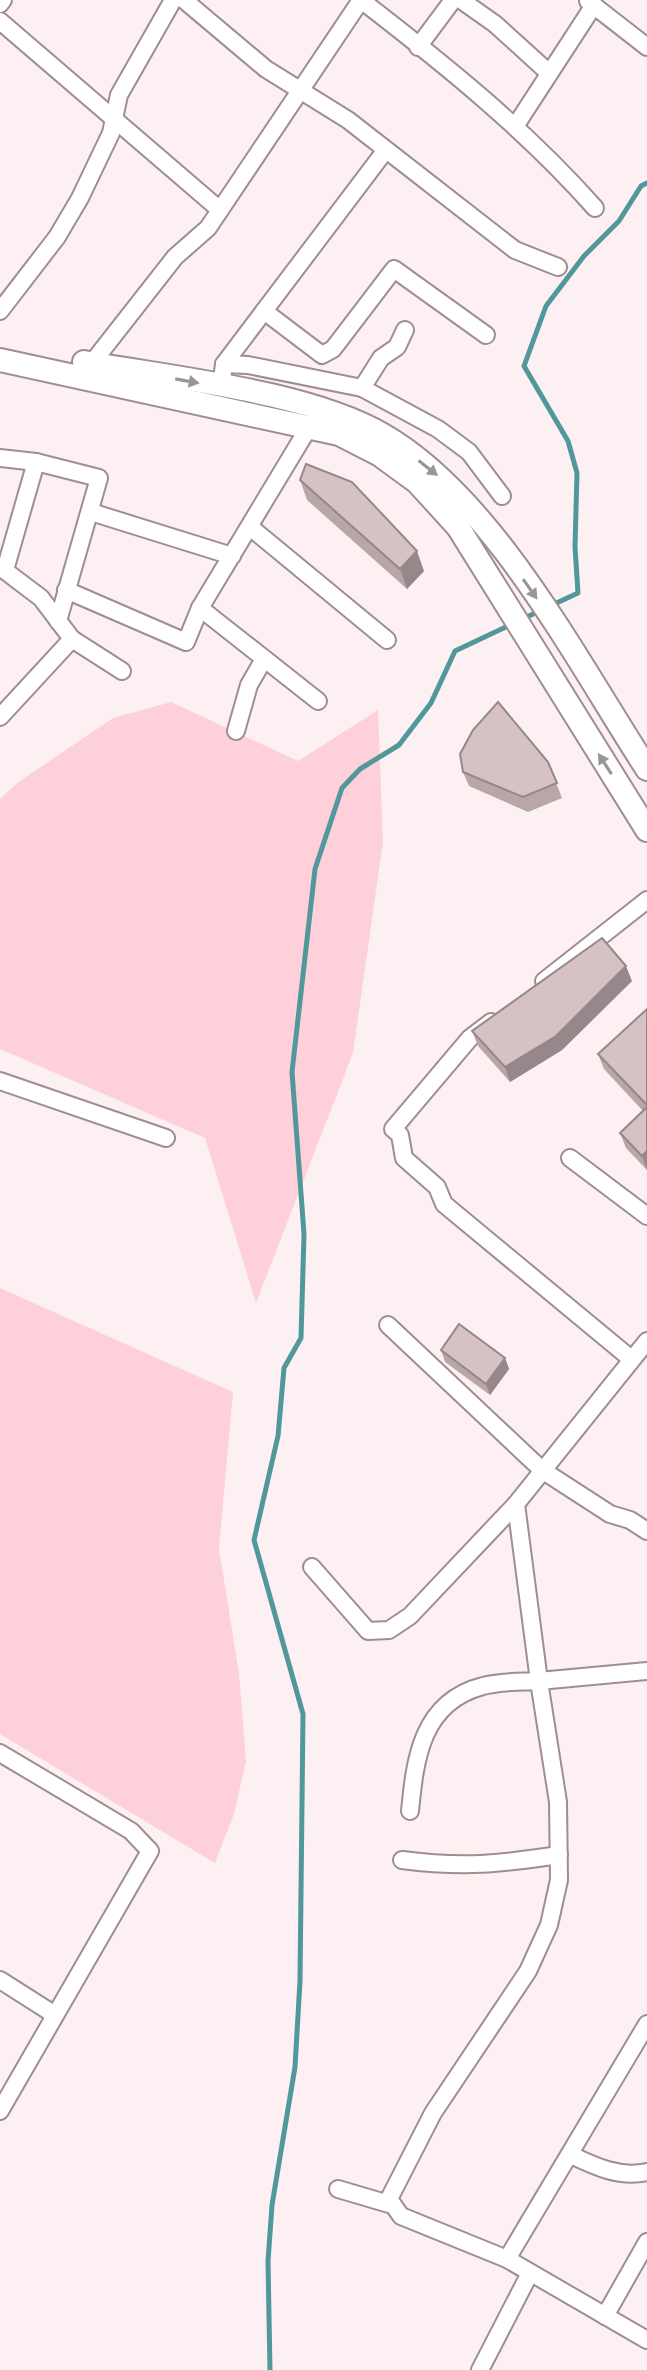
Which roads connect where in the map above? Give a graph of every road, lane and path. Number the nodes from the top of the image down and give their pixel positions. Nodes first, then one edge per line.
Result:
1 (173, 0) edge
2 (184, 0) edge
3 (361, 0) edge
4 (453, 0) edge
5 (461, 0) edge
6 (591, 3) edge
7 (0, 21) edge
8 (418, 47) junction
9 (647, 47) edge
10 (549, 73) junction
11 (300, 89) junction
12 (114, 119) junction
13 (516, 125) junction
14 (385, 151) junction
15 (595, 208) dead end
16 (220, 210) junction
17 (558, 267) dead end
18 (0, 311) edge
19 (264, 311) junction
20 (405, 330) dead end
21 (486, 335) dead end
22 (0, 346) edge
23 (0, 360) edge
24 (92, 363) junction
25 (224, 364) junction
26 (221, 387) junction
27 (362, 388) junction
28 (309, 427) junction
29 (0, 458) edge
30 (36, 462) junction
31 (502, 496) dead end
32 (91, 512) junction
33 (250, 527) junction
34 (232, 556) junction
35 (2, 569) edge
36 (66, 590) junction
37 (200, 608) junction
38 (58, 621) junction
39 (72, 639) junction
40 (387, 640) dead end
41 (264, 659) junction
42 (122, 671) dead end
43 (587, 676) junction
44 (563, 697) junction
45 (318, 701) dead end
46 (0, 717) edge
47 (236, 731) dead end
48 (647, 769) edge
49 (647, 830) edge
50 (647, 900) edge
51 (529, 992) edge
52 (505, 1011) edge
53 (0, 1081) edge
54 (166, 1138) dead end
55 (570, 1158) dead end
56 (647, 1216) edge
57 (388, 1325) dead end
58 (647, 1341) edge
59 (630, 1358) junction
60 (542, 1470) junction
61 (516, 1504) junction
62 (647, 1531) edge
63 (312, 1567) dead end
64 (647, 1671) edge
65 (539, 1681) junction
66 (0, 1753) edge
67 (410, 1811) dead end
68 (559, 1855) junction
69 (402, 1860) dead end
70 (0, 1980) edge
71 (55, 2015) junction
72 (647, 2024) edge
73 (0, 2111) edge
74 (571, 2155) junction
75 (647, 2172) edge
76 (338, 2189) dead end
77 (389, 2204) junction
78 (647, 2242) edge
79 (507, 2259) junction
80 (530, 2273) junction
81 (605, 2316) junction
82 (647, 2340) edge
83 (480, 2370) edge

1 - 12 street
2 - 11 street
3 - 8 street
3 - 11 street
4 - 8 street
5 - 10 street
6 - 9 street
6 - 10 street
7 - 12 street
8 - 13 street
10 - 13 street
11 - 14 street
11 - 16 street
12 - 16 street
12 - 18 street
13 - 15 street
14 - 17 street
14 - 19 street
16 - 24 street
19 - 21 street
19 - 25 street
20 - 27 street
22 - 24 main road
23 - 28 main road
24 -> 26 main road
25 - 26 street
25 - 27 street
26 -> 43 main road
27 - 31 street
28 - 33 street
28 - 44 main road
29 - 30 street
30 - 32 street
30 - 35 street
32 - 34 street
32 - 36 street
33 - 34 street
33 - 40 street
34 - 37 street
35 - 38 street
36 - 37 street
36 - 38 street
37 - 41 street
38 - 39 street
39 - 42 street
39 - 46 street
41 - 45 street
41 - 47 street
43 - 44 main road
43 - 48 main road
49 -> 44 main road
50 - 51 street
52 - 59 street
53 - 54 street
55 - 56 street
57 - 60 street
58 - 59 street
59 - 60 street
60 - 61 street
60 - 62 street
61 - 63 street
61 - 65 street
64 - 65 street
65 - 67 street
65 - 68 street
66 - 71 street
68 - 69 street
68 - 77 street
70 - 71 street
71 - 73 street
72 - 74 street
74 - 75 street
74 - 79 street
76 - 77 street
77 - 79 street
78 - 81 street
79 - 80 street
80 - 81 street
80 - 83 street
81 - 82 street

